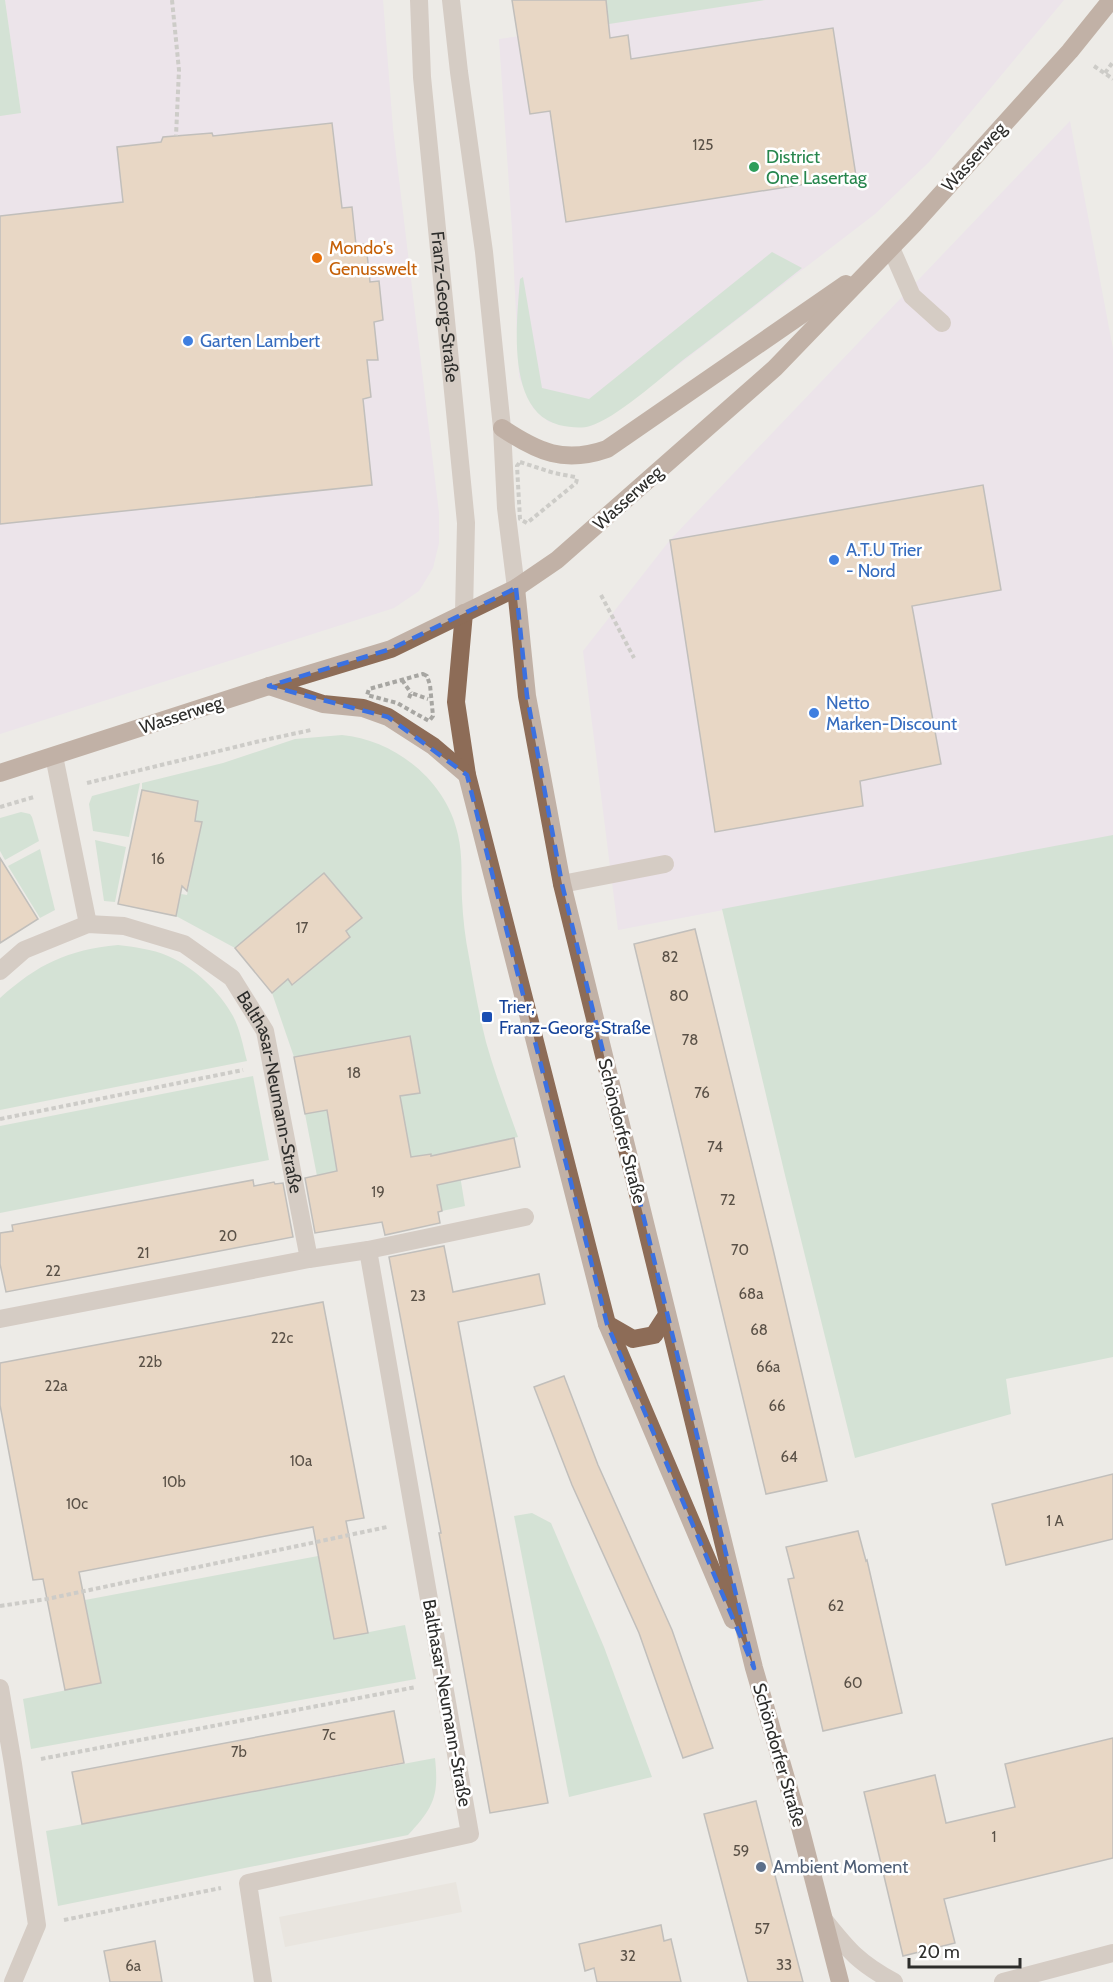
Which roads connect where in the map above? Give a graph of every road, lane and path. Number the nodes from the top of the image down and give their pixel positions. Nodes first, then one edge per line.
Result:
1 (172, 0) edge
2 (419, 0) edge
3 (451, 0) edge
4 (1111, 0) edge
5 (1113, 62) edge
6 (1113, 79) edge
7 (177, 136) dead end
8 (885, 255) junction
9 (942, 323) dead end
10 (502, 428) junction
11 (520, 519) joint
12 (516, 588) junction
13 (601, 595) dead end
14 (464, 614) junction
15 (634, 658) dead end
16 (402, 680) dead end
17 (269, 686) junction
18 (411, 693) junction
19 (431, 700) dead end
20 (406, 707) dead end
21 (319, 729) dead end
22 (54, 756) junction
23 (0, 773) edge
24 (467, 775) junction
25 (60, 790) junction
26 (0, 807) edge
27 (664, 864) dead end
28 (562, 884) junction
29 (88, 924) junction
30 (0, 971) edge
31 (272, 1065) junction
32 (0, 1119) edge
33 (525, 1216) dead end
34 (368, 1251) junction
35 (309, 1259) junction
36 (667, 1315) junction
37 (0, 1319) edge
38 (607, 1324) junction
39 (416, 1521) junction
40 (0, 1606) edge
41 (754, 1668) junction
42 (444, 1682) junction
43 (0, 1688) edge
44 (14, 1764) junction
45 (248, 1883) junction
46 (825, 1921) junction
47 (37, 1925) junction
48 (1113, 1953) edge
49 (13, 1982) edge
50 (263, 1982) edge
51 (840, 1982) edge
52 (894, 1982) edge
53 (1003, 1982) edge

1 - 7 path
2 - 14 street, Franz-Georg-Straße
3 - 10 street
4 - 8 main road, Wasserweg
5 - 6 path
8 - 9 street
8 - 10 main road
8 - 12 main road, Wasserweg
10 - 12 street
11 - 11 path
12 - 14 main road, Wasserweg
12 - 28 main road, Schöndorfer Straße
13 - 15 path
14 - 17 main road, Wasserweg
14 - 24 main road, Schöndorfer Straße
16 - 18 path
17 - 22 main road, Wasserweg
17 - 24 main road
18 - 19 path
18 - 20 path
21 - 25 path
22 - 23 main road, Wasserweg
22 - 25 street
24 - 38 main road, Schöndorfer Straße
25 - 26 path
25 - 29 street
27 - 28 street
28 - 36 main road, Schöndorfer Straße
29 - 30 street, Balthasar-Neumann-Straße
29 - 31 street, Balthasar-Neumann-Straße
31 - 32 path
31 - 35 street, Balthasar-Neumann-Straße
33 - 34 street
34 - 35 street
34 - 39 street, Balthasar-Neumann-Straße
35 - 37 street
36 - 38 main road
36 - 41 main road, Schöndorfer Straße
38 - 41 main road, Schöndorfer Straße
39 - 40 path
39 - 42 street, Balthasar-Neumann-Straße
41 - 46 main road, Schöndorfer Straße
42 - 44 path
42 - 45 street, Balthasar-Neumann-Straße
43 - 44 street
44 - 47 street
45 - 47 path
45 - 50 street
46 - 51 main road, Schöndorfer Straße
46 - 52 street
47 - 49 street
48 - 53 street

